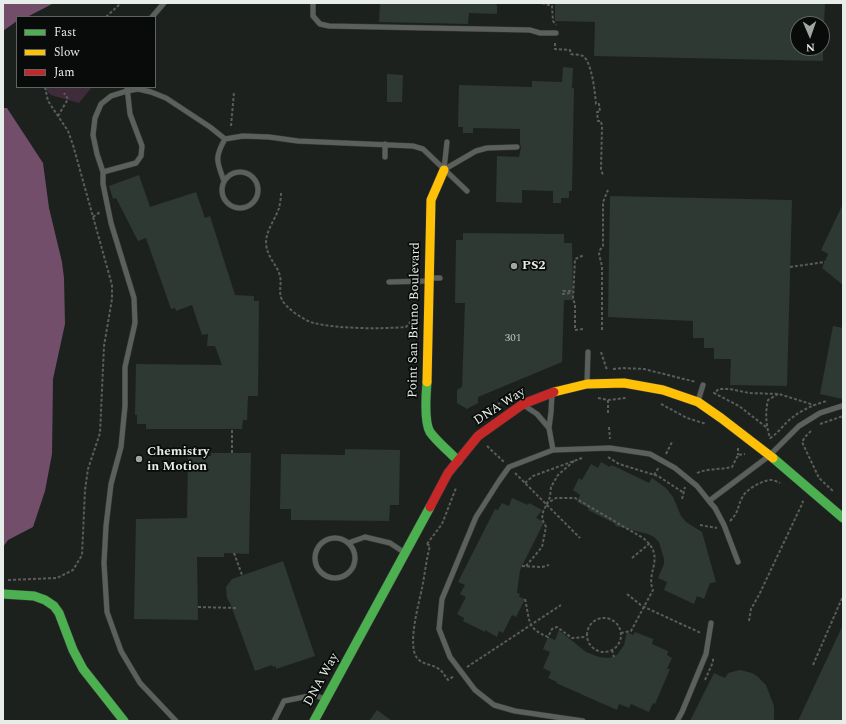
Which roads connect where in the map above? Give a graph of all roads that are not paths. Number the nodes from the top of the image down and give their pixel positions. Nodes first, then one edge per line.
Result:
1 (164, 3) edge
2 (313, 3) edge
3 (153, 16) edge
4 (556, 31) road end
5 (127, 89) edge
6 (225, 139) junction
7 (447, 142) dead end
8 (385, 144) junction
9 (518, 147) dead end
10 (385, 157) dead end
11 (444, 170) junction
12 (103, 172) junction
13 (224, 181) junction
14 (467, 191) dead end
15 (440, 278) dead end
16 (429, 280) junction
17 (389, 282) dead end
18 (588, 352) dead end
19 (587, 384) junction
20 (703, 385) dead end
21 (552, 392) junction
22 (698, 402) junction
23 (523, 404) junction
24 (842, 406) dead end
25 (549, 428) junction
26 (553, 450) junction
27 (769, 456) junction
28 (458, 462) junction
29 (709, 501) junction
30 (843, 518) edge
31 (348, 543) junction
32 (406, 553) junction
33 (738, 562) dead end
34 (3, 594) edge
35 (711, 623) dead end
36 (326, 699) junction
37 (124, 721) edge
38 (176, 721) edge
39 (274, 721) edge
40 (314, 721) edge
41 (583, 721) edge
42 (677, 721) edge

1 - 3 lane
2 - 4 lane
5 - 6 lane
5 - 12 lane
5 - 12 lane
6 - 8 lane
6 - 13 lane
7 - 11 lane
8 - 10 lane
8 - 11 lane
9 - 11 lane
11 - 14 lane
11 - 16 main road, Point San Bruno Boulevard
12 - 38 lane
13 - 13 lane
15 - 16 lane
16 - 17 lane
16 - 28 main road, Point San Bruno Boulevard
18 - 19 lane
19 - 21 main road, DNA Way
19 - 22 main road, DNA Way
20 - 22 lane
21 - 23 main road, DNA Way
21 - 25 lane
22 - 27 main road, DNA Way
23 - 25 lane
23 - 28 main road, DNA Way
24 - 27 lane
25 - 26 lane
26 - 29 lane
26 - 41 lane
27 - 29 lane
27 - 30 main road, DNA Way
28 - 32 main road, DNA Way
29 - 33 lane
31 - 31 lane
31 - 32 lane
32 - 36 main road, DNA Way
34 - 37 main road
35 - 42 lane
36 - 39 lane
36 - 40 main road, DNA Way

